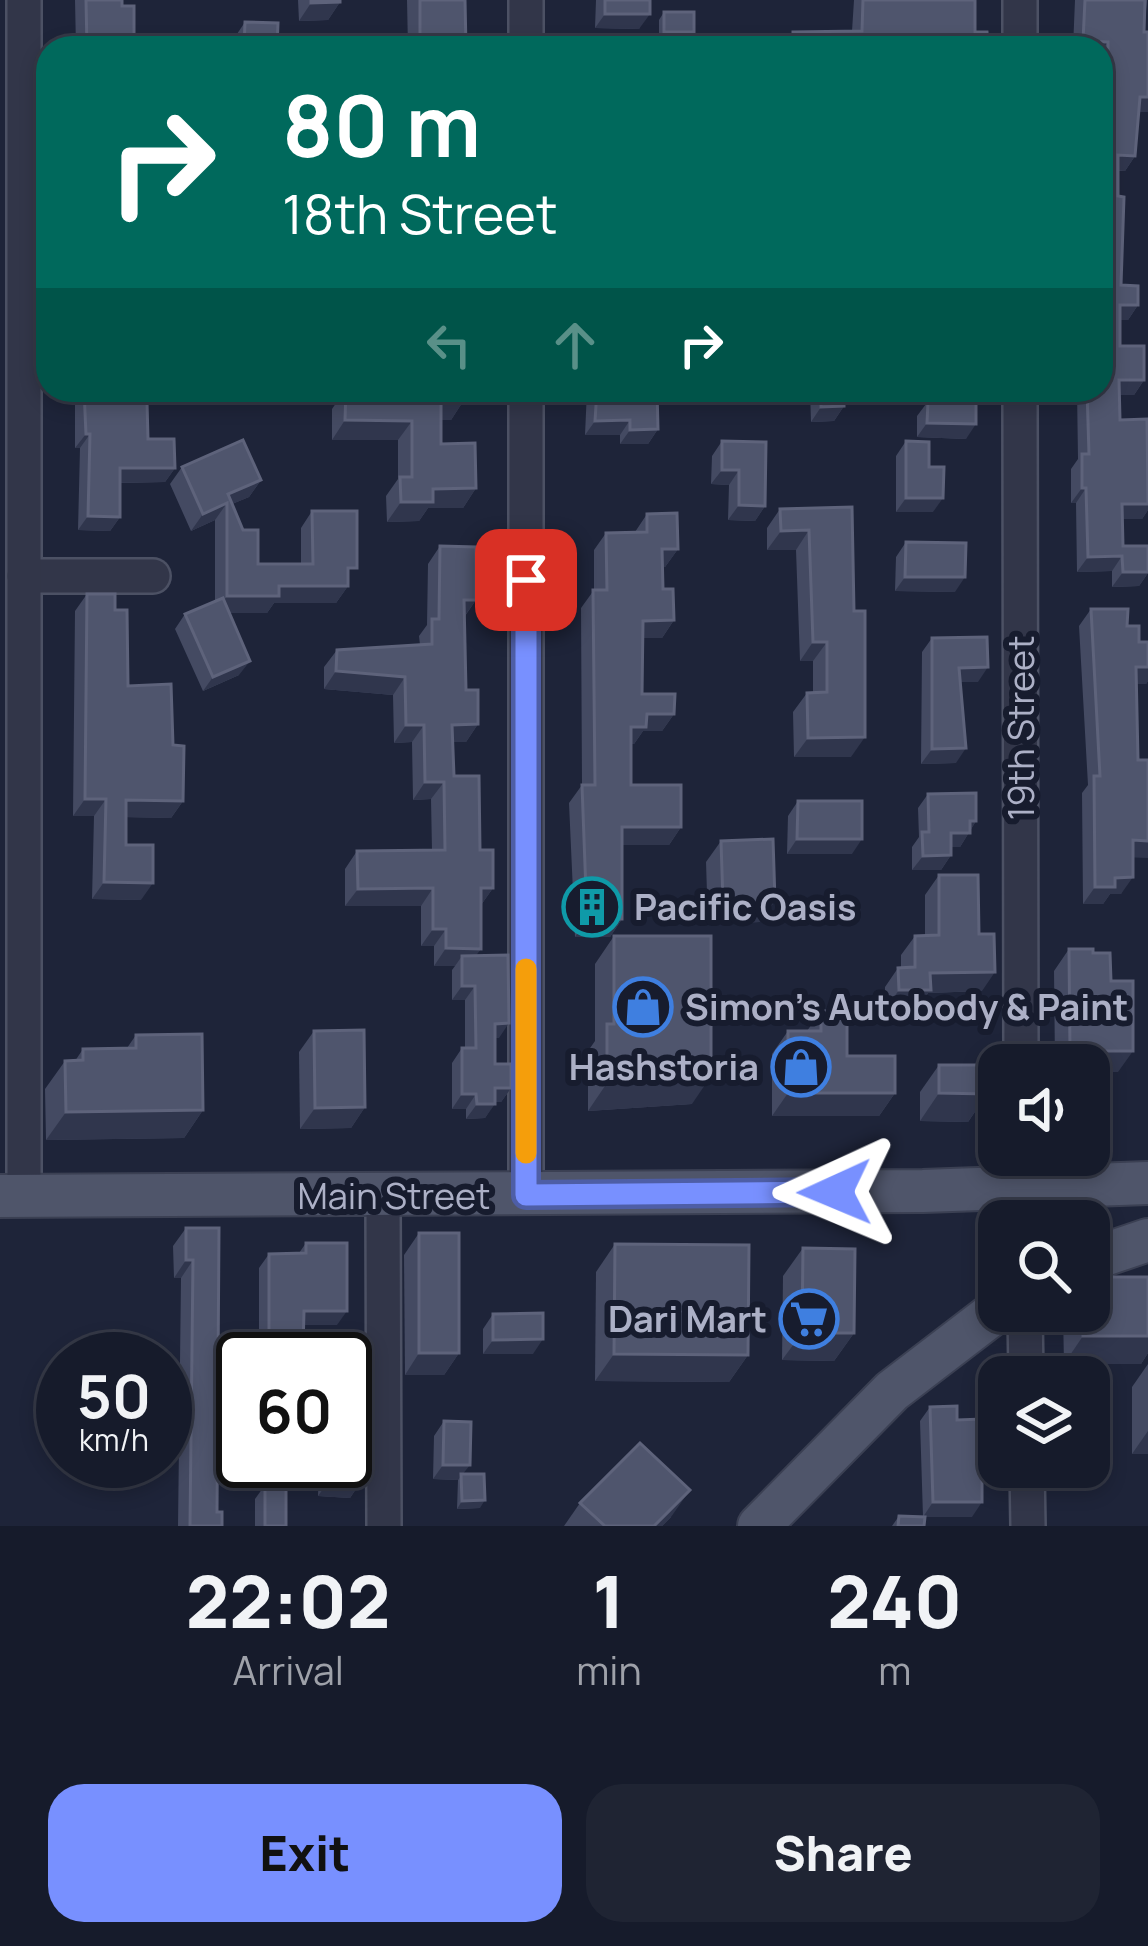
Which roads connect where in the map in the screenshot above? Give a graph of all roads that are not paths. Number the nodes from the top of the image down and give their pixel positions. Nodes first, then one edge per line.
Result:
1 (24, 0) edge
2 (526, 0) edge
3 (1019, 0) edge
4 (526, 36) edge
5 (1020, 36) edge
6 (526, 402) edge
7 (1020, 402) edge
8 (24, 576) junction
9 (153, 576) dead end
10 (1021, 1044) edge
11 (1148, 1183) edge
12 (1022, 1189) edge
13 (526, 1195) junction
14 (12, 1196) edge
15 (383, 1196) junction
16 (1148, 1240) edge
17 (1110, 1253) edge
18 (978, 1326) edge
19 (1027, 1488) edge
20 (384, 1526) edge
21 (759, 1526) edge
22 (1028, 1526) edge

1 - 8 street
2 - 4 street
3 - 5 street
6 - 13 street
7 - 10 street, 19th Street
8 - 9 street
8 - 14 street
11 - 12 main road, Main Street
12 - 13 main road, Main Street
13 - 15 main road, Main Street
14 - 15 main road, Main Street
15 - 20 street
16 - 17 main road
18 - 21 main road
19 - 22 street

